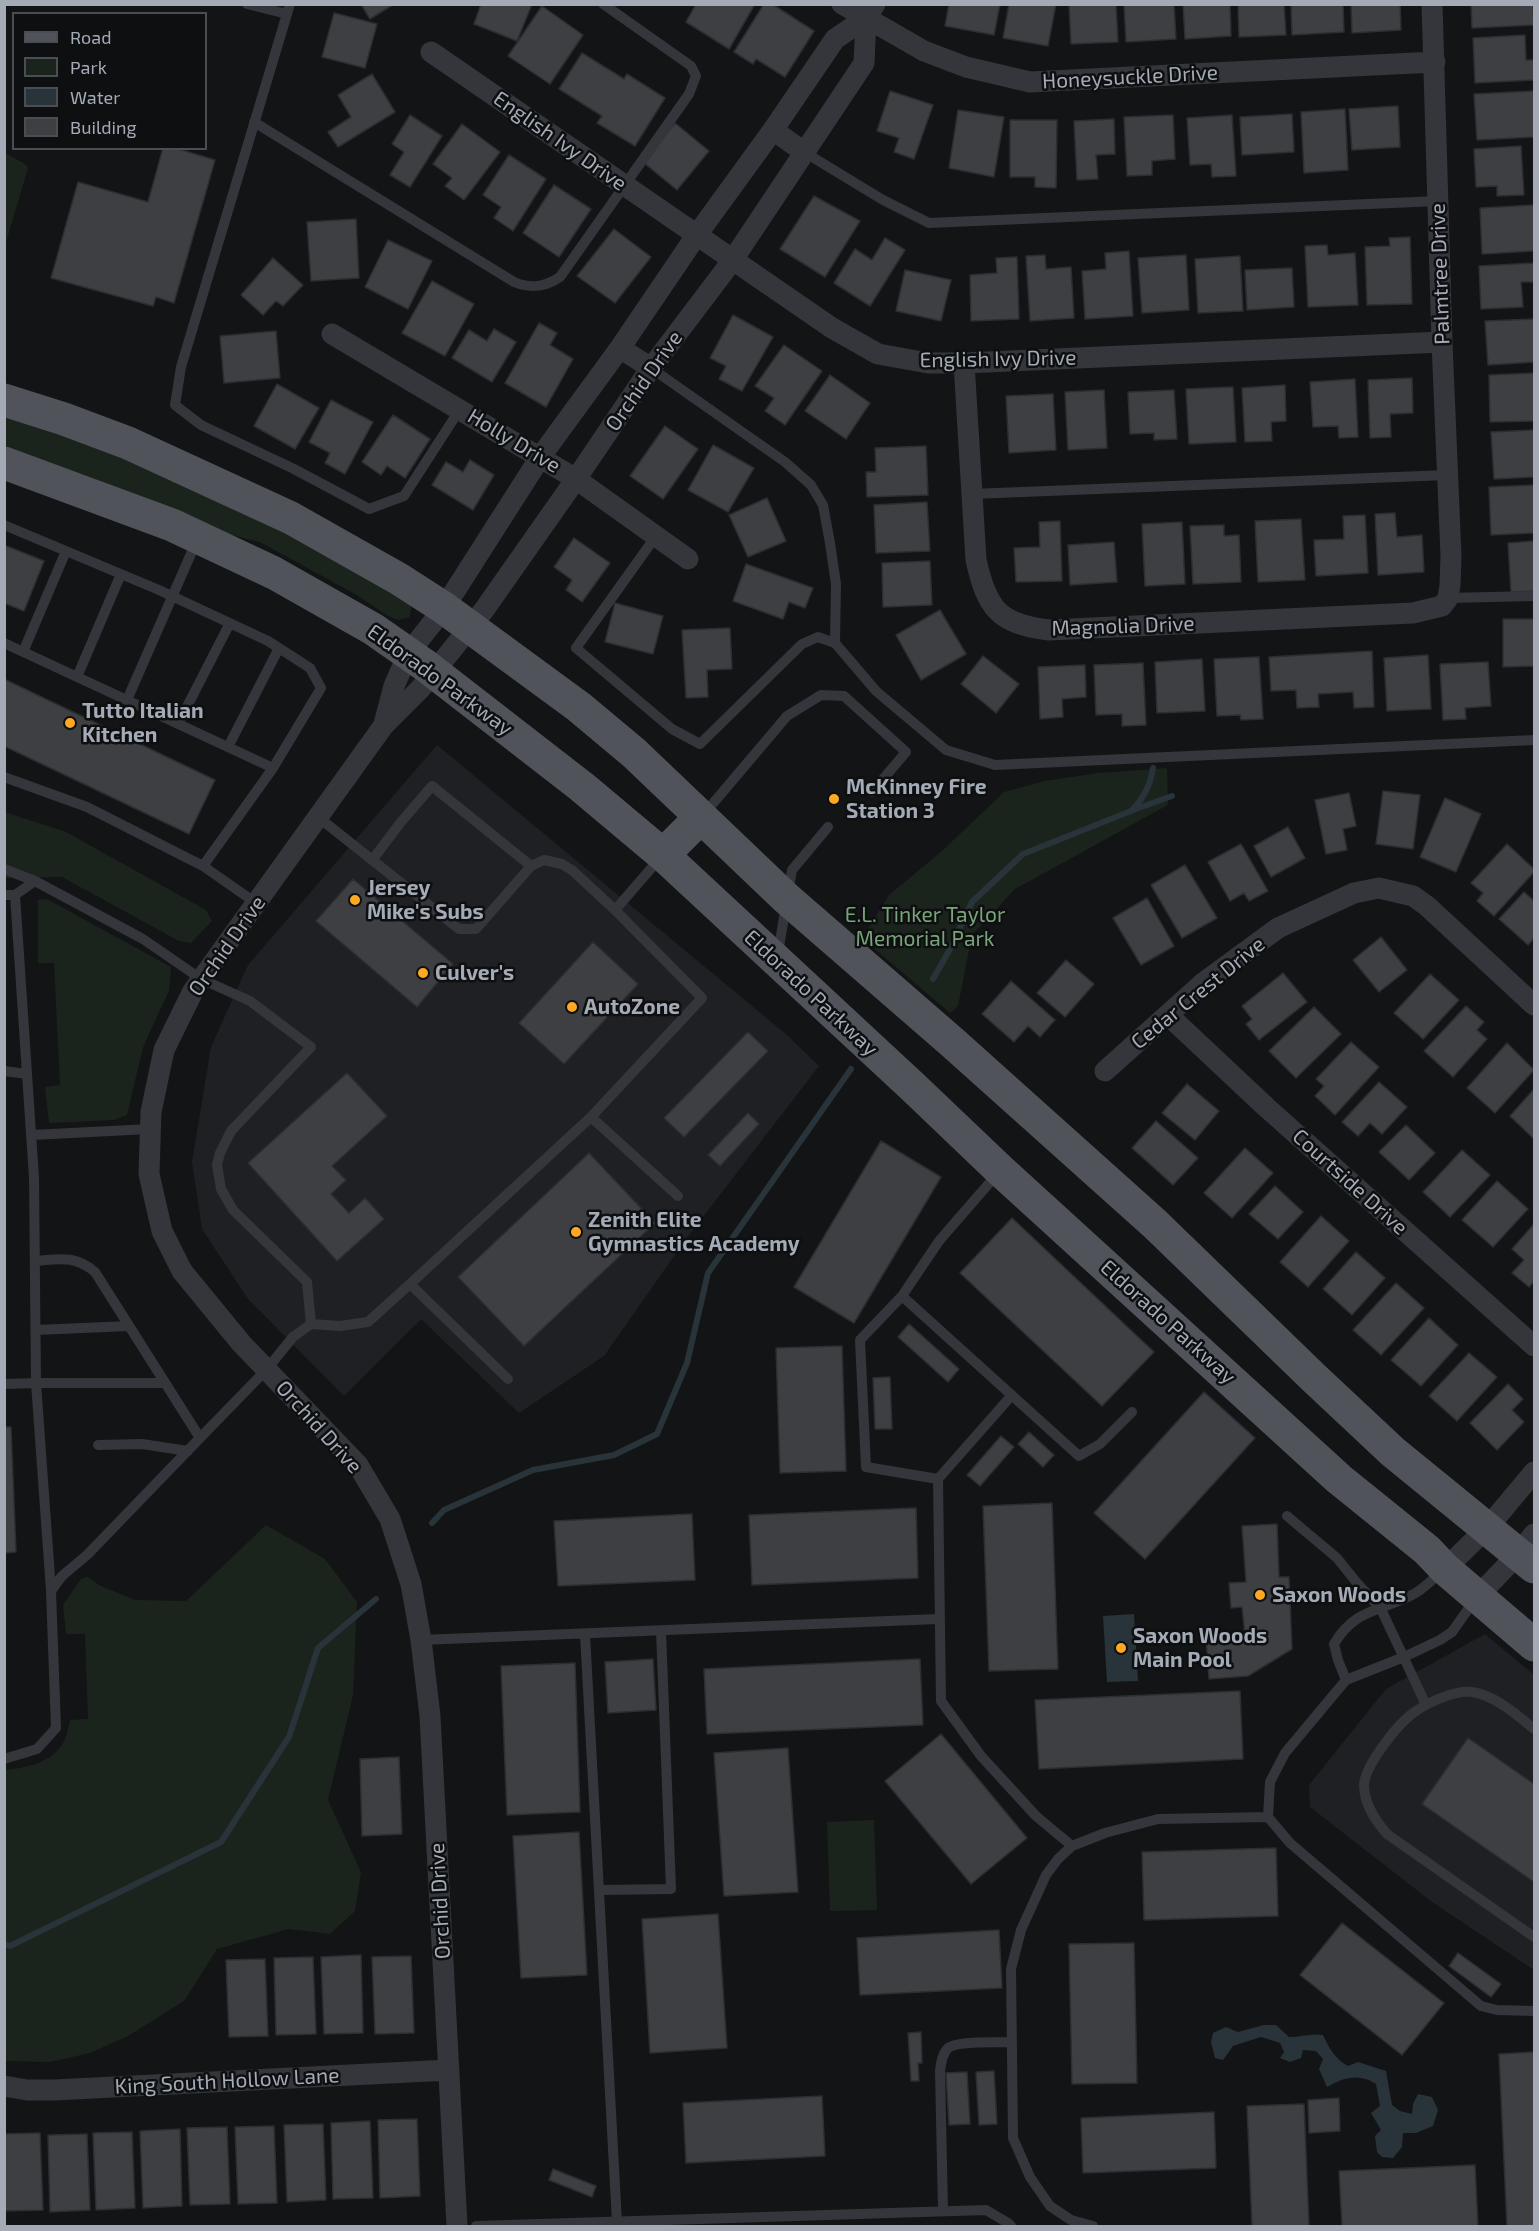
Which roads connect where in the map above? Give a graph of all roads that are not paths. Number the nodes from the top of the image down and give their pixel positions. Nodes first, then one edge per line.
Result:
1 (247, 4) edge
2 (603, 4) edge
3 (842, 4) edge
4 (1432, 4) edge
5 (289, 10) edge
6 (870, 11) edge
7 (431, 52) dead end
8 (1435, 62) junction
9 (255, 122) junction
10 (773, 130) junction
11 (804, 152) junction
12 (624, 186) junction
13 (1438, 201) junction
14 (696, 236) junction
15 (732, 261) junction
16 (332, 334) dead end
17 (1442, 342) junction
18 (620, 348) junction
19 (963, 363) junction
20 (651, 368) junction
21 (4, 400) edge
22 (460, 409) junction
23 (541, 456) junction
24 (4, 464) edge
25 (1448, 475) junction
26 (576, 479) junction
27 (972, 494) junction
28 (4, 525) edge
29 (656, 536) junction
30 (199, 537) junction
31 (66, 551) junction
32 (688, 559) dead end
33 (121, 574) junction
34 (1534, 596) edge
35 (174, 597) junction
36 (1448, 598) junction
37 (444, 608) junction
38 (230, 623) junction
39 (471, 626) junction
40 (4, 643) edge
41 (835, 643) junction
42 (279, 648) junction
43 (23, 651) junction
44 (408, 654) junction
45 (435, 672) junction
46 (77, 677) junction
47 (127, 700) junction
48 (178, 724) junction
49 (384, 725) junction
50 (1534, 740) edge
51 (228, 747) junction
52 (273, 768) junction
53 (4, 777) edge
54 (872, 792) dead end
55 (318, 817) junction
56 (701, 817) junction
57 (828, 827) dead end
58 (663, 855) junction
59 (372, 859) junction
60 (203, 866) junction
61 (531, 866) junction
62 (4, 869) edge
63 (35, 881) junction
64 (10, 895) edge
65 (786, 898) junction
66 (256, 903) junction
67 (615, 909) junction
68 (777, 962) junction
69 (201, 979) junction
70 (1534, 1005) edge
71 (1168, 1015) junction
72 (4, 1071) edge
73 (1105, 1071) dead end
74 (27, 1074) junction
75 (591, 1117) junction
76 (150, 1129) junction
77 (32, 1135) junction
78 (1000, 1170) junction
79 (678, 1196) dead end
80 (35, 1261) junction
81 (410, 1284) junction
82 (902, 1296) junction
83 (311, 1324) junction
84 (129, 1326) junction
85 (36, 1330) junction
86 (1534, 1346) edge
87 (267, 1369) junction
88 (508, 1378) dead end
89 (36, 1383) junction
90 (165, 1383) junction
91 (4, 1384) edge
92 (1012, 1395) junction
93 (1132, 1412) dead end
94 (200, 1438) junction
95 (98, 1445) dead end
96 (188, 1451) junction
97 (1534, 1472) edge
98 (938, 1479) junction
99 (1287, 1516) dead end
100 (1488, 1527) junction
101 (1530, 1551) edge
102 (1445, 1569) junction
103 (51, 1591) junction
104 (1478, 1596) junction
105 (1382, 1608) junction
106 (938, 1619) junction
107 (661, 1631) junction
108 (585, 1634) junction
109 (421, 1640) junction
110 (1534, 1645) edge
111 (1404, 1657) junction
112 (1346, 1680) junction
113 (1426, 1705) junction
114 (1534, 1729) edge
115 (4, 1759) edge
116 (1268, 1816) junction
117 (1072, 1846) junction
118 (599, 1890) junction
119 (1534, 1937) edge
120 (1534, 2011) edge
121 (1011, 2042) junction
122 (449, 2070) junction
123 (4, 2086) edge
124 (943, 2211) junction
125 (616, 2222) junction
126 (511, 2225) edge
127 (457, 2226) edge
128 (476, 2226) edge
129 (1011, 2226) edge
130 (1093, 2226) edge

1 - 5 lane
2 - 12 lane
3 - 6 street, Honeysuckle Drive
4 - 8 street, Palmtree Drive
5 - 9 lane
6 - 8 street, Honeysuckle Drive
6 - 10 street, Orchid Drive
6 - 11 street, Orchid Drive
7 - 12 street, English Ivy Drive
8 - 13 street, Palmtree Drive
9 - 12 lane
9 - 22 lane
10 - 11 street
10 - 14 street, Orchid Drive
11 - 13 lane
11 - 15 street, Orchid Drive
12 - 14 street, English Ivy Drive
13 - 17 street, Palmtree Drive
14 - 15 street, English Ivy Drive
14 - 18 street, Orchid Drive
15 - 19 street, English Ivy Drive
15 - 20 street, Orchid Drive
16 - 22 street, Holly Drive
17 - 19 street, English Ivy Drive
17 - 25 street, Palmtree Drive
18 - 20 street
18 - 23 street, Orchid Drive
19 - 27 street, Magnolia Drive
20 - 26 street, Orchid Drive
20 - 41 lane
21 - 37 main road
22 - 23 street, Holly Drive
23 - 26 street, Holly Drive
23 - 37 street, Orchid Drive
24 - 30 main road, Eldorado Parkway
25 - 27 lane
25 - 36 street, Palmtree Drive
26 - 29 street, Holly Drive
26 - 39 street, Orchid Drive
27 - 36 street, Magnolia Drive
28 - 31 lane
29 - 32 street, Holly Drive
29 - 41 lane
30 - 35 lane
30 - 44 main road, Eldorado Parkway
31 - 33 lane
31 - 43 lane
33 - 35 lane
33 - 46 lane
34 - 36 lane
35 - 38 lane
35 - 47 lane
37 - 39 main road
37 - 44 street, Orchid Drive
38 - 42 lane
38 - 48 lane
39 - 45 street, Orchid Drive
39 - 56 main road
40 - 43 lane
41 - 50 lane
42 - 51 lane
42 - 52 lane
43 - 46 lane
44 - 45 main road, Eldorado Parkway
44 - 49 street, Orchid Drive
45 - 49 street, Orchid Drive
45 - 58 main road, Eldorado Parkway
46 - 47 lane
47 - 48 lane
48 - 51 lane
49 - 55 street, Orchid Drive
51 - 52 lane
52 - 60 lane
53 - 60 lane
54 - 56 lane
55 - 59 lane
55 - 66 street, Orchid Drive
56 - 58 main road
56 - 65 main road
57 - 65 lane
58 - 67 lane
58 - 68 main road, Eldorado Parkway
59 - 61 lane
59 - 61 lane
60 - 66 lane
61 - 67 lane
62 - 63 lane
63 - 64 lane
63 - 69 lane
64 - 74 lane
65 - 68 lane
65 - 100 main road
66 - 69 street, Orchid Drive
67 - 75 lane
68 - 78 main road, Eldorado Parkway
69 - 76 street, Orchid Drive
69 - 83 lane
70 - 71 street, Cedar Crest Drive
71 - 73 street, Cedar Crest Drive
71 - 86 street, Courtside Drive
72 - 74 lane
74 - 77 lane
75 - 79 lane
75 - 81 lane
76 - 77 lane
76 - 87 street, Orchid Drive
77 - 80 lane
78 - 82 lane
78 - 102 main road, Eldorado Parkway
80 - 84 lane
80 - 85 lane
81 - 83 lane
81 - 88 lane
82 - 92 lane
82 - 98 lane
83 - 87 lane
84 - 85 lane
84 - 90 lane
85 - 89 lane
87 - 94 lane
87 - 109 street, Orchid Drive
89 - 90 lane
89 - 91 lane
89 - 103 lane
90 - 94 lane
92 - 93 lane
92 - 98 lane
94 - 96 lane
95 - 96 lane
96 - 103 lane
97 - 100 street
98 - 106 lane
99 - 105 lane
100 - 101 main road
100 - 102 street
101 - 104 street
102 - 104 main road, Eldorado Parkway
102 - 105 lane
103 - 115 lane
104 - 110 main road, Eldorado Parkway
104 - 111 lane
105 - 111 lane
105 - 112 lane
106 - 107 lane
106 - 117 lane
107 - 108 lane
107 - 118 lane
108 - 109 lane
108 - 118 lane
109 - 122 street, Orchid Drive
111 - 112 lane
111 - 113 lane
112 - 116 lane
113 - 114 lane
113 - 119 lane
116 - 117 lane
116 - 120 lane
117 - 121 lane
118 - 125 lane
121 - 124 lane
121 - 130 lane
122 - 123 street, King South Hollow Lane
122 - 127 street, Orchid Drive
124 - 125 lane
124 - 129 lane
125 - 126 lane
126 - 128 lane

